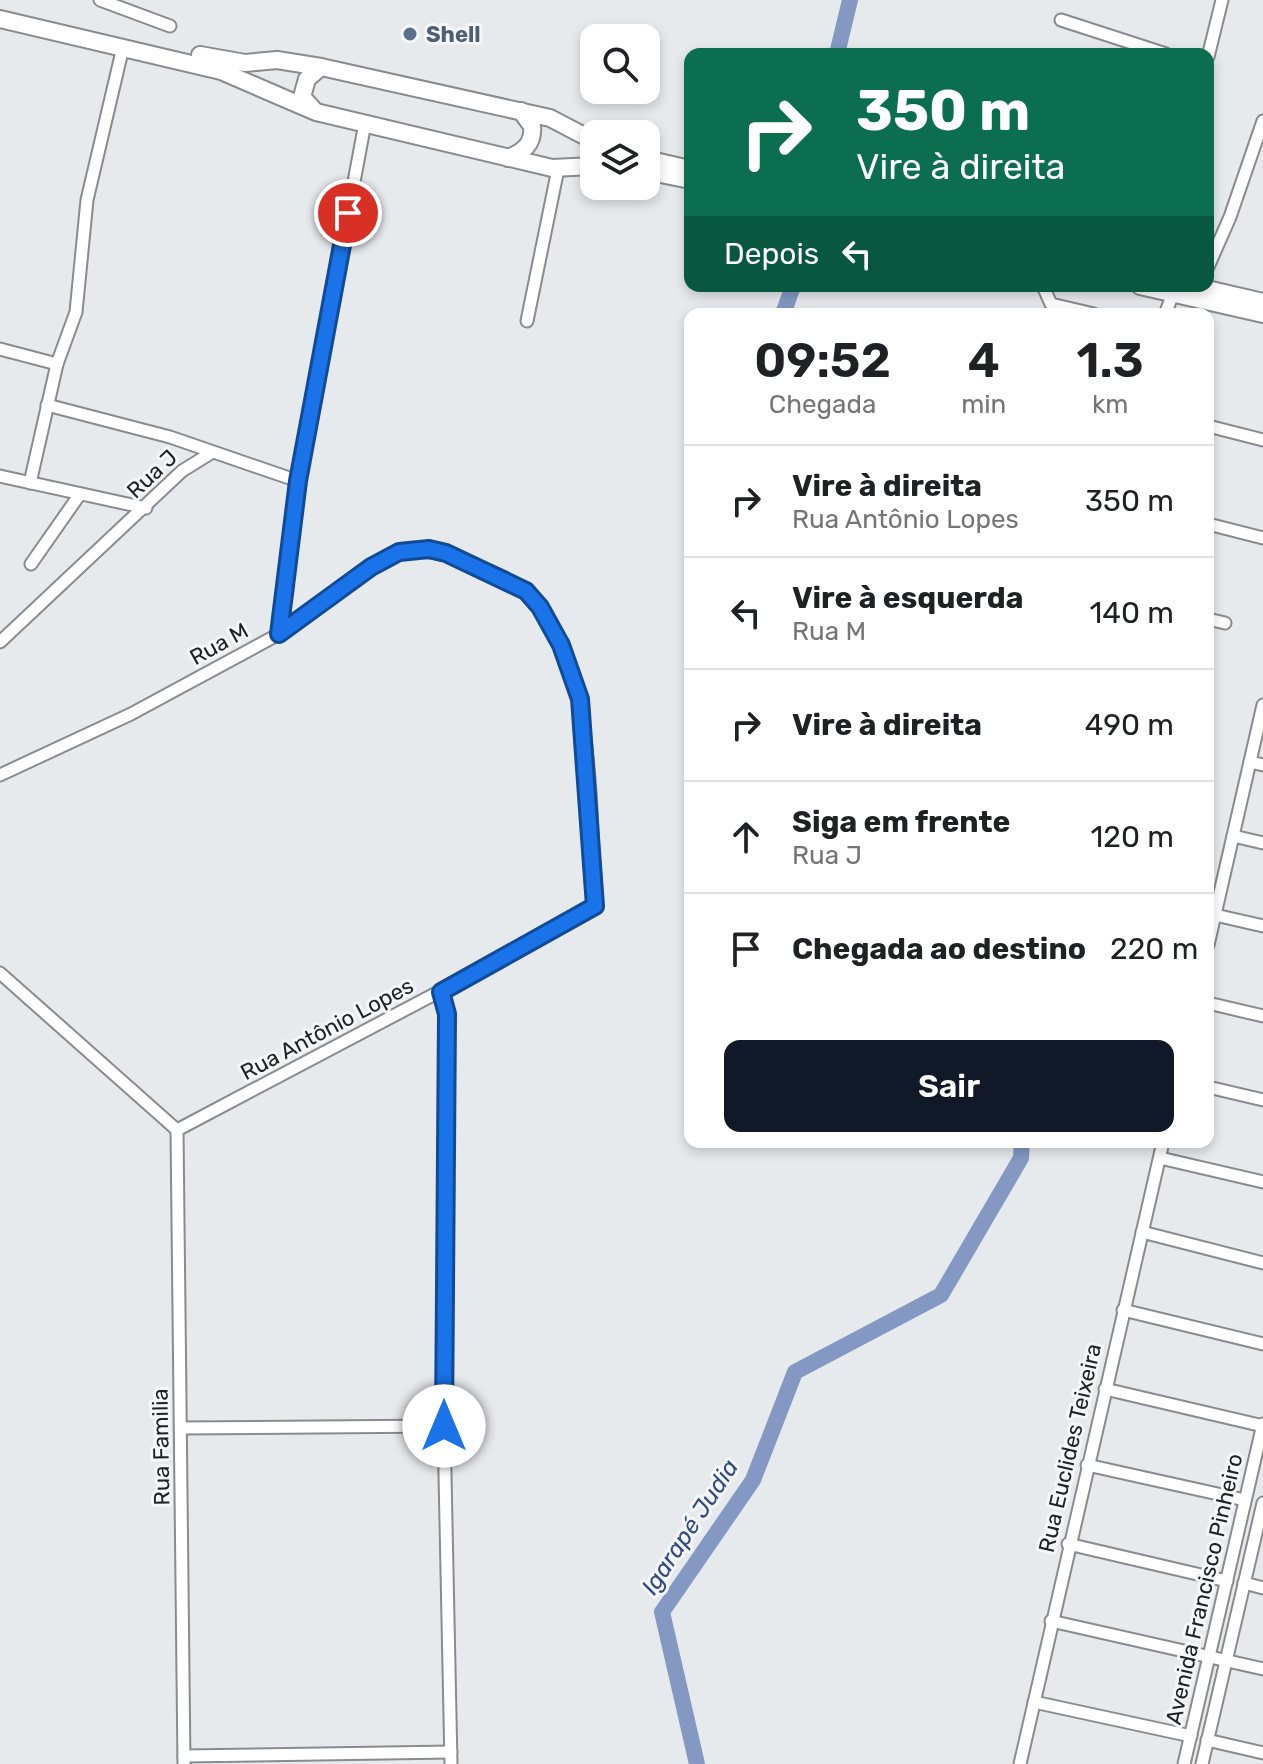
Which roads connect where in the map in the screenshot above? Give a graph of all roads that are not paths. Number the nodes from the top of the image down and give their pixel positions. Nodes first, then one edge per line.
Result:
1 (100, 0) edge
2 (1222, 0) edge
3 (0, 7) edge
4 (0, 19) edge
5 (1061, 20) dead end
6 (170, 26) dead end
7 (123, 47) junction
8 (1147, 48) edge
9 (1210, 48) edge
10 (321, 67) junction
11 (521, 111) junction
12 (316, 112) junction
13 (1263, 121) edge
14 (365, 123) junction
15 (580, 132) edge
16 (508, 158) junction
17 (660, 162) edge
18 (580, 167) edge
19 (684, 168) edge
20 (558, 169) junction
21 (660, 174) edge
22 (684, 179) edge
23 (1214, 253) edge
24 (1214, 290) edge
25 (1046, 292) edge
26 (1165, 292) edge
27 (1173, 294) junction
28 (1263, 302) edge
29 (1068, 308) edge
30 (1167, 308) edge
31 (1263, 314) edge
32 (527, 321) dead end
33 (0, 349) edge
34 (57, 364) junction
35 (47, 405) junction
36 (1214, 428) edge
37 (1263, 440) edge
38 (211, 453) junction
39 (0, 476) edge
40 (298, 481) junction
41 (30, 483) junction
42 (80, 494) junction
43 (146, 508) junction
44 (1214, 526) edge
45 (1263, 538) edge
46 (31, 564) dead end
47 (1214, 620) edge
48 (1225, 623) dead end
49 (279, 634) junction
50 (0, 642) edge
51 (1263, 705) edge
52 (1250, 762) junction
53 (1263, 765) edge
54 (0, 775) edge
55 (1233, 836) junction
56 (1263, 843) edge
57 (1215, 915) junction
58 (580, 917) joint
59 (1214, 919) edge
60 (1263, 926) edge
61 (0, 973) edge
62 (441, 992) junction
63 (1214, 1004) edge
64 (1263, 1016) edge
65 (1214, 1088) edge
66 (1263, 1100) edge
67 (177, 1130) junction
68 (1162, 1148) edge
69 (1160, 1158) junction
70 (1263, 1182) edge
71 (1142, 1232) junction
72 (1263, 1263) edge
73 (1123, 1310) junction
74 (1263, 1344) edge
75 (1105, 1389) junction
76 (1263, 1425) edge
77 (444, 1426) junction
78 (181, 1428) junction
79 (1087, 1465) junction
80 (1245, 1500) junction
81 (1263, 1505) edge
82 (1068, 1544) junction
83 (1227, 1581) junction
84 (1244, 1583) junction
85 (1263, 1588) edge
86 (1051, 1621) junction
87 (1209, 1657) junction
88 (1226, 1661) junction
89 (1263, 1669) edge
90 (1034, 1702) junction
91 (1191, 1736) junction
92 (1207, 1740) junction
93 (1263, 1753) edge
94 (451, 1758) edge
95 (184, 1760) edge
96 (1020, 1764) edge
97 (1184, 1764) edge
98 (1202, 1764) edge

1 - 6 street
2 - 9 street
3 - 10 highway
4 - 7 highway
5 - 8 street
7 - 12 highway
7 - 34 street
10 - 11 highway
10 - 12 highway
11 - 15 highway
11 - 16 highway
12 - 14 highway
13 - 23 street
14 - 16 highway
14 - 40 street
16 - 20 highway
17 - 19 highway
18 - 20 highway
20 - 32 street
21 - 22 highway
24 - 28 highway
25 - 29 street
26 - 27 highway
27 - 30 street
27 - 31 highway
33 - 34 street
34 - 35 street
35 - 38 street
35 - 41 street
36 - 37 street
38 - 40 street, Rua J
38 - 43 street, Rua J
39 - 41 street
40 - 49 street
41 - 42 street
42 - 43 street
42 - 46 street
43 - 50 street, Rua J
44 - 45 street
47 - 48 street
49 - 54 street, Rua M
49 - 58 street, Rua M
51 - 52 street
52 - 53 street
52 - 55 street
55 - 56 street
55 - 57 street
57 - 59 street
57 - 60 street
58 - 62 street, Rua Antônio Lopes
61 - 67 street
62 - 67 street, Rua Antônio Lopes
62 - 77 street
63 - 64 street
65 - 66 street
67 - 78 street, Rua Familia
68 - 69 street, Rua Euclides Teixeira
69 - 70 street
69 - 71 street, Rua Euclides Teixeira
71 - 72 street
71 - 73 street, Rua Euclides Teixeira
73 - 74 street
73 - 75 street, Rua Euclides Teixeira
75 - 76 street
75 - 79 street, Rua Euclides Teixeira
76 - 80 street, Avenida Francisco Pinheiro
77 - 78 street
77 - 94 street
78 - 95 street, Rua Familia
79 - 80 street
79 - 82 street, Rua Euclides Teixeira
80 - 83 street, Avenida Francisco Pinheiro
81 - 84 street, Avenida Francisco Pinheiro
82 - 83 street
82 - 86 street, Rua Euclides Teixeira
83 - 87 street, Avenida Francisco Pinheiro
84 - 85 street
84 - 88 street, Avenida Francisco Pinheiro
86 - 87 street
86 - 90 street, Rua Euclides Teixeira
87 - 88 street
87 - 91 street, Avenida Francisco Pinheiro
88 - 89 street
88 - 92 street, Avenida Francisco Pinheiro
90 - 91 street
90 - 96 street, Rua Euclides Teixeira
91 - 97 street, Avenida Francisco Pinheiro
92 - 93 street
92 - 98 street, Avenida Francisco Pinheiro
94 - 95 street

